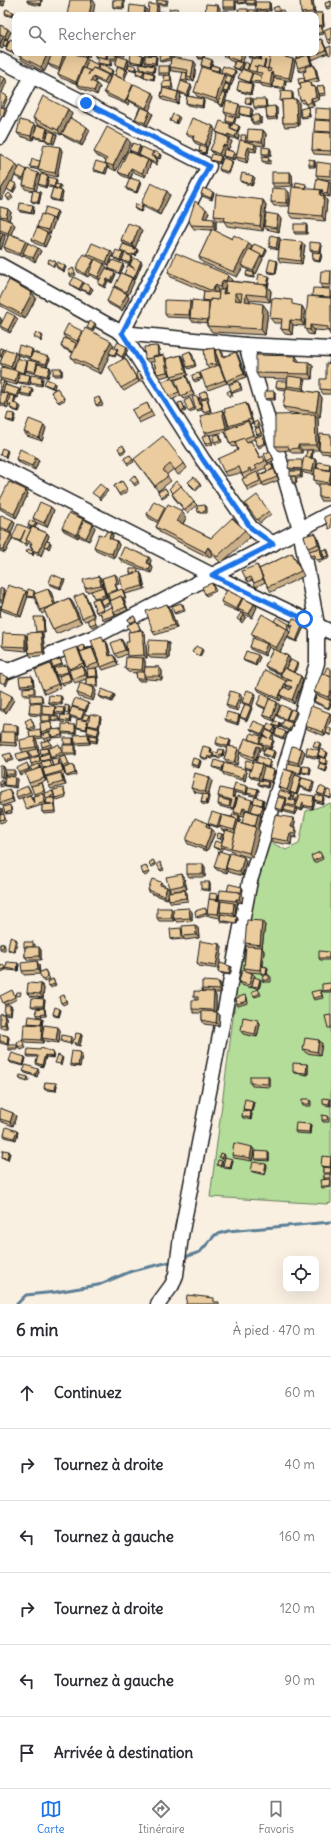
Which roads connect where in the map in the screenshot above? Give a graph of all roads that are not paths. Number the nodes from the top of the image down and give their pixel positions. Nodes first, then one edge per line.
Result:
1 (0, 60) edge
2 (32, 76) junction
3 (0, 137) edge
4 (0, 265) edge
5 (122, 333) junction
6 (246, 345) junction
7 (331, 349) edge
8 (0, 467) edge
9 (331, 513) edge
10 (300, 529) junction
11 (273, 544) junction
12 (212, 575) junction
13 (317, 625) junction
14 (331, 632) edge
15 (0, 668) edge
16 (158, 1304) edge

1 - 2 street
2 - 3 street
2 - 5 street
4 - 5 street
5 - 6 street
5 - 11 street
6 - 7 street
6 - 10 street
8 - 12 street
9 - 10 street
10 - 11 street
10 - 13 street
11 - 12 street
12 - 13 street
12 - 15 street
13 - 14 street
13 - 16 street

